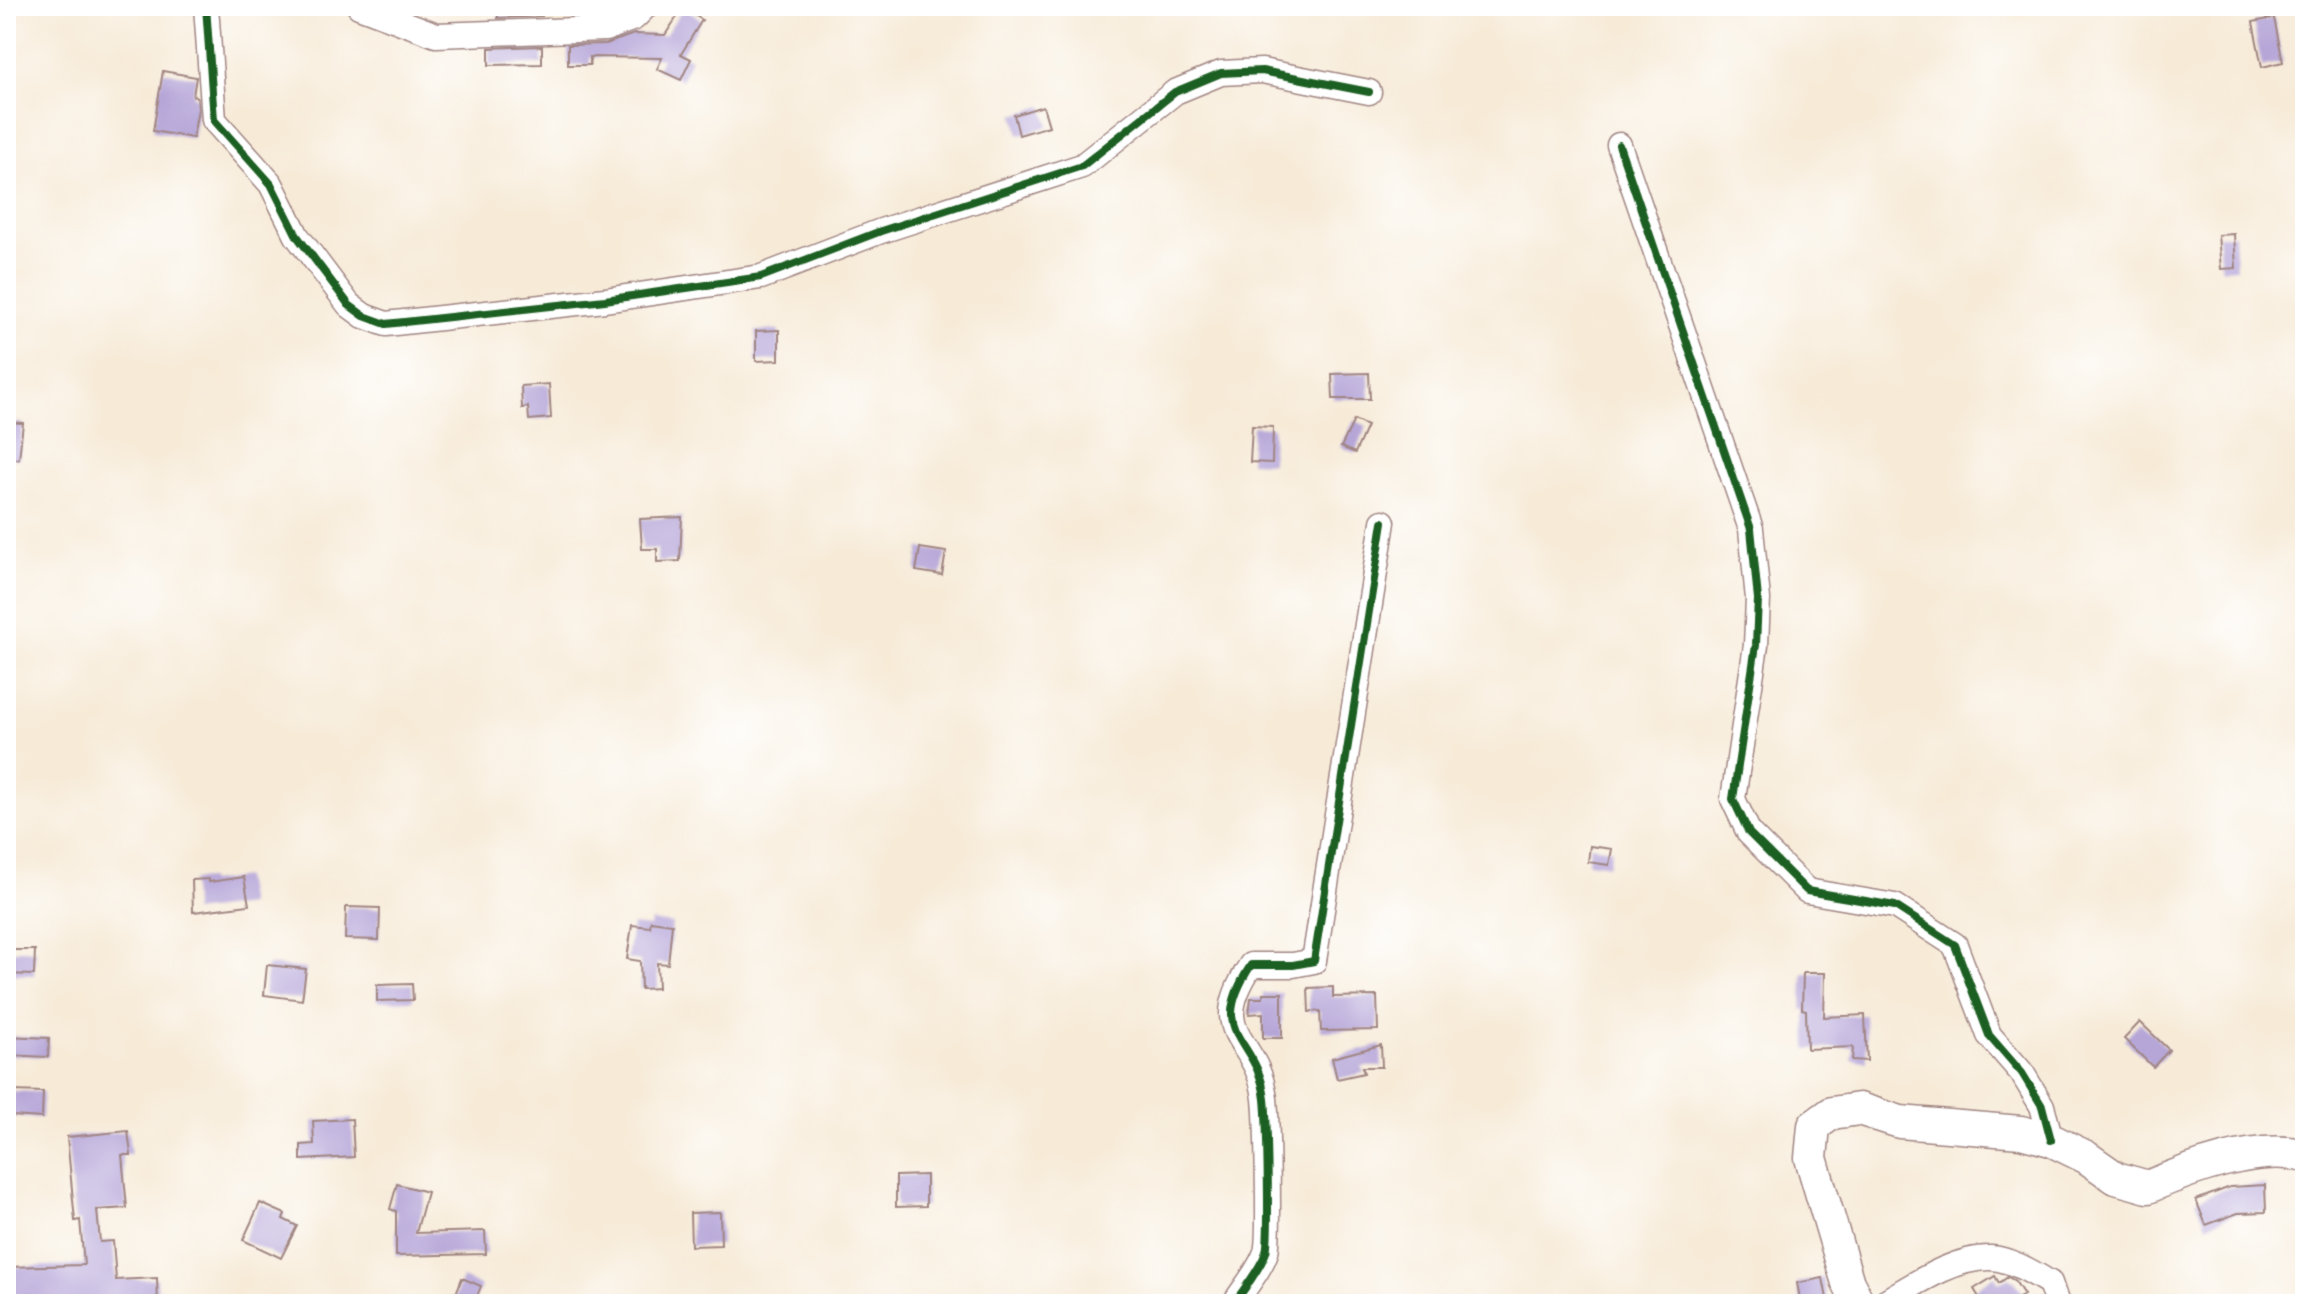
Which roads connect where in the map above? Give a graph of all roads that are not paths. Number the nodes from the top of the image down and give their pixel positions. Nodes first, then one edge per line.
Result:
1 (206, 6) edge
2 (359, 6) edge
3 (646, 6) edge
4 (1369, 92) dead end
5 (1619, 145) dead end
6 (1383, 522) dead end
7 (2051, 1140) junction
8 (2305, 1156) edge
9 (1234, 1304) edge
10 (1859, 1304) edge
11 (1881, 1304) edge
12 (2057, 1304) edge

1 - 4 street
2 - 3 street
5 - 7 street
6 - 9 street
7 - 8 main road
7 - 10 main road
11 - 12 street

